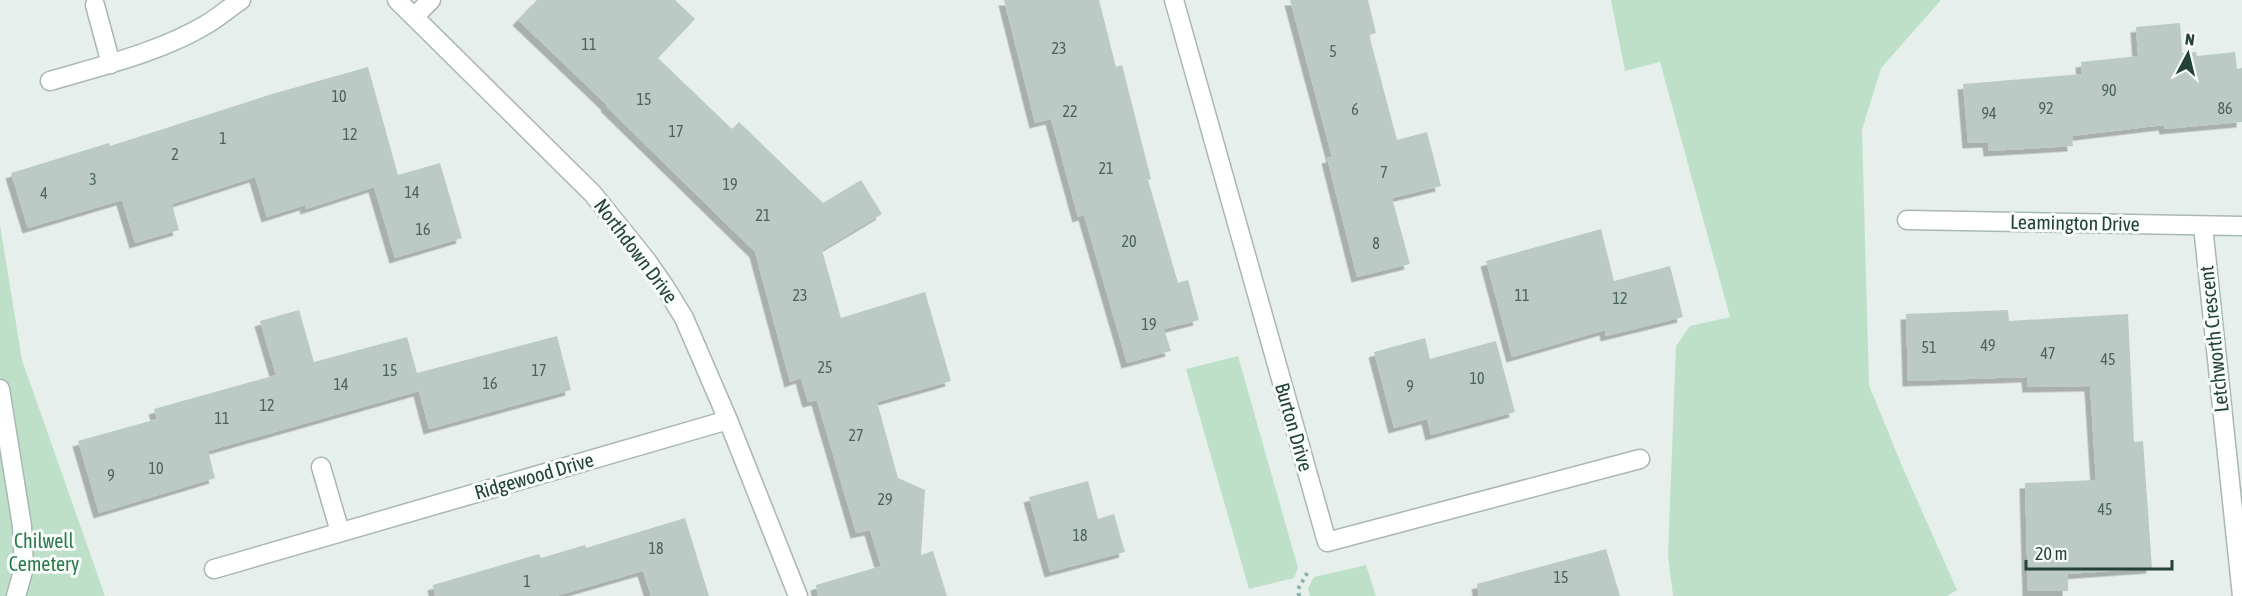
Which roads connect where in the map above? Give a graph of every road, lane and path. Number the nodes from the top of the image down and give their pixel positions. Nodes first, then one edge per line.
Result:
1 (241, 0) edge
2 (397, 0) edge
3 (430, 0) edge
4 (1174, 0) edge
5 (95, 4) dead end
6 (414, 17) junction
7 (111, 64) junction
8 (51, 81) dead end
9 (1907, 220) dead end
10 (2202, 226) junction
11 (2242, 226) edge
12 (0, 389) edge
13 (728, 420) junction
14 (1640, 459) dead end
15 (321, 467) dead end
16 (340, 532) junction
17 (214, 569) dead end
18 (16, 596) edge
19 (798, 596) edge
20 (2242, 596) edge

1 - 7 street
2 - 6 street, Northdown Drive
3 - 6 street
4 - 14 street, Burton Drive
5 - 7 street
6 - 13 street, Northdown Drive
7 - 8 street
9 - 10 street, Leamington Drive
10 - 11 street, Leamington Drive
10 - 20 street, Letchworth Crescent
12 - 18 street
13 - 16 street, Ridgewood Drive
13 - 19 street, Northdown Drive
15 - 16 street
16 - 17 street, Ridgewood Drive

